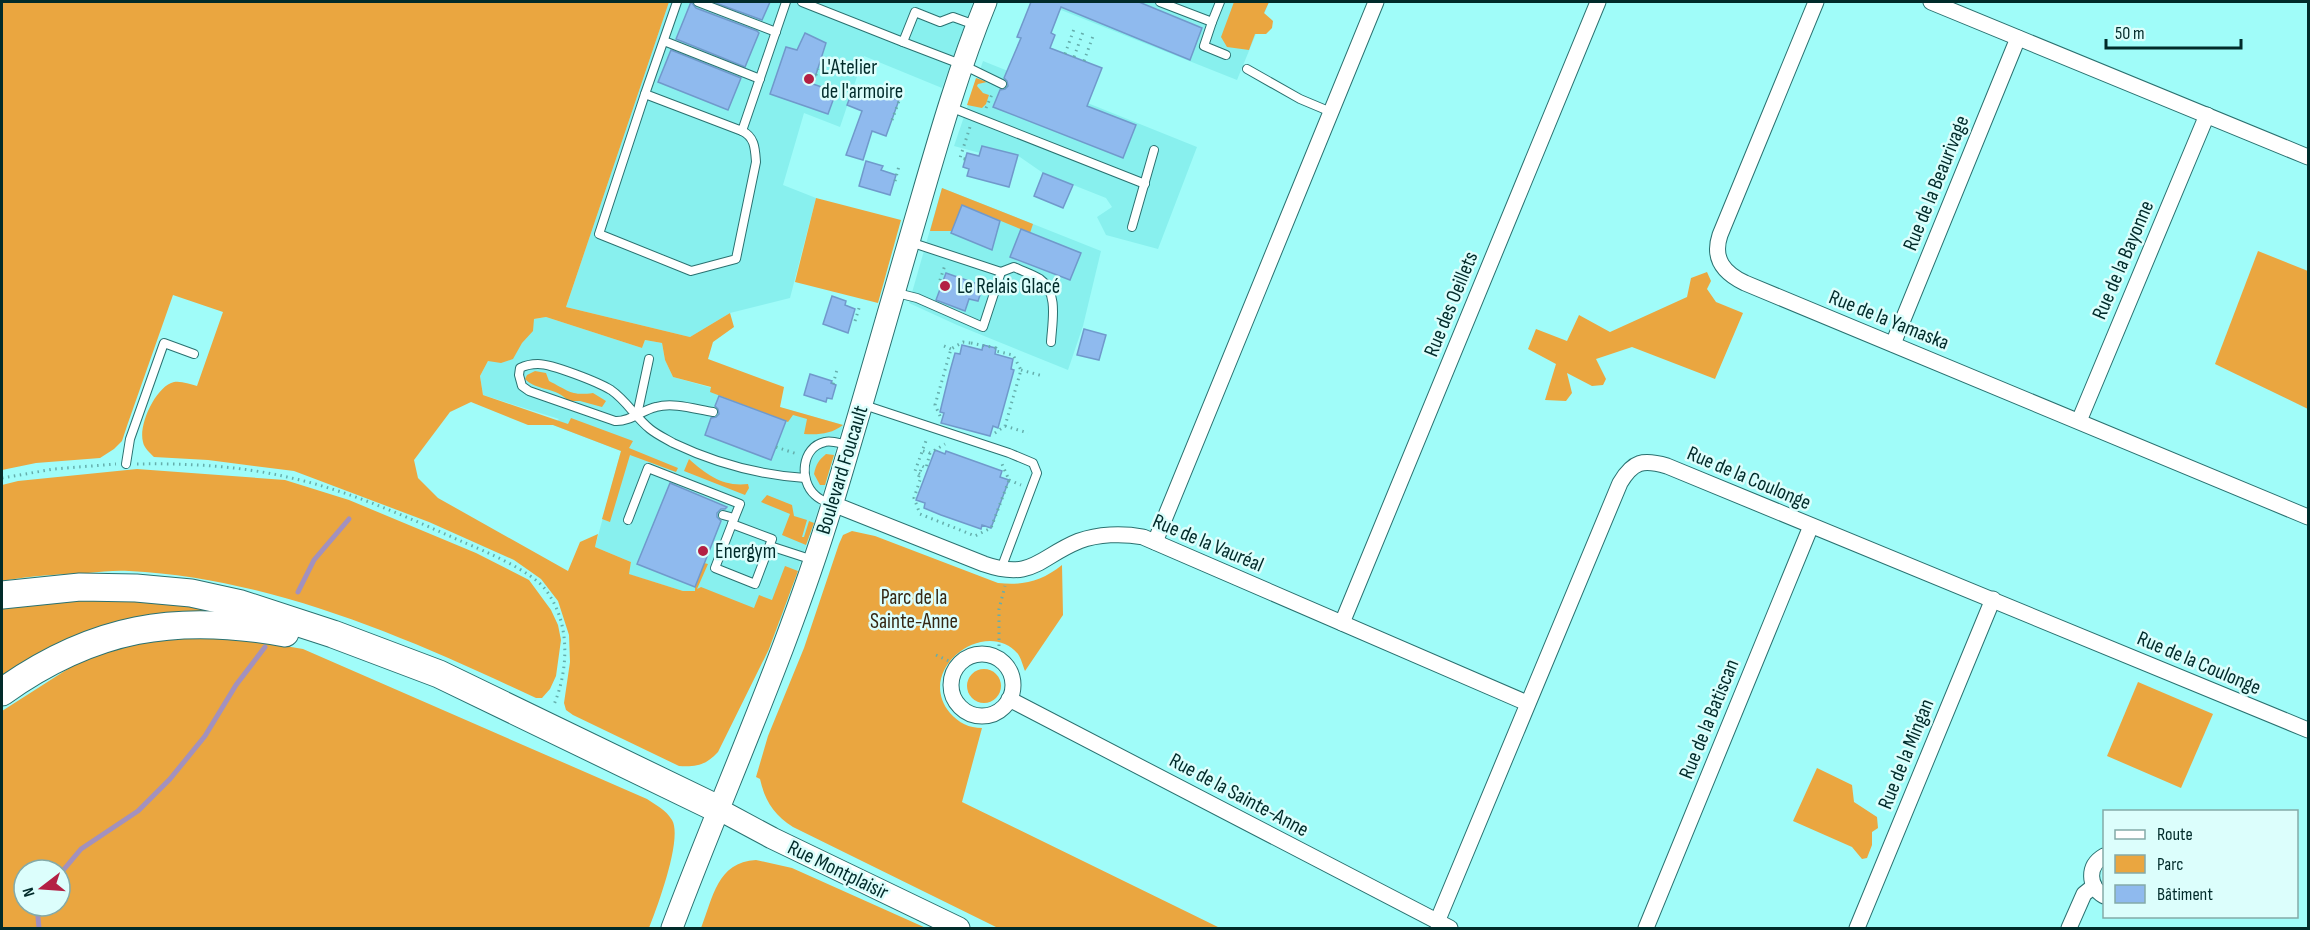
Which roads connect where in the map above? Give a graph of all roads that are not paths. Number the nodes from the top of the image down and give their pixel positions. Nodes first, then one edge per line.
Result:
1 (677, 2) edge
2 (698, 2) edge
3 (786, 2) edge
4 (802, 2) edge
5 (986, 2) edge
6 (1160, 2) edge
7 (1220, 2) edge
8 (1376, 2) edge
9 (1598, 2) edge
10 (1816, 2) edge
11 (1931, 2) edge
12 (1212, 21) junction
13 (977, 26) junction
14 (776, 32) junction
15 (2018, 38) junction
16 (664, 41) junction
17 (903, 42) junction
18 (1226, 55) dead end
19 (963, 65) junction
20 (1247, 69) dead end
21 (760, 79) junction
22 (1002, 84) dead end
23 (645, 94) junction
24 (949, 107) junction
25 (1331, 111) junction
26 (2207, 115) junction
27 (742, 131) junction
28 (1154, 150) dead end
29 (2308, 158) edge
30 (1144, 184) junction
31 (1132, 226) dead end
32 (909, 241) junction
33 (1001, 272) junction
34 (894, 292) junction
35 (1051, 342) dead end
36 (1893, 344) junction
37 (194, 354) dead end
38 (649, 359) dead end
39 (862, 404) junction
40 (713, 412) dead end
41 (637, 415) junction
42 (2079, 421) junction
43 (850, 445) junction
44 (126, 464) road end
45 (805, 478) junction
46 (833, 504) junction
47 (723, 515) dead end
48 (2308, 517) edge
49 (628, 520) dead end
50 (733, 521) junction
51 (1811, 526) junction
52 (717, 531) dead end
53 (728, 534) junction
54 (1155, 542) junction
55 (770, 546) junction
56 (814, 561) junction
57 (1003, 577) junction
58 (2, 595) edge
59 (1992, 599) junction
60 (1342, 623) junction
61 (371, 649) junction
62 (2, 692) edge
63 (1010, 699) junction
64 (1527, 703) junction
65 (2308, 730) edge
66 (718, 809) junction
67 (2103, 857) edge
68 (2099, 891) edge
69 (1444, 926) edge
70 (1861, 927) edge
71 (672, 928) edge
72 (959, 928) edge
73 (1646, 928) edge
74 (2069, 928) edge

1 - 16 lane
2 - 14 lane
3 - 14 lane
4 - 17 lane
5 - 13 street, Boulevard Foucault
6 - 12 lane
7 - 12 lane
8 - 25 street
9 - 60 street, Rue des Oeillets
10 - 36 street, Rue de la Yamaska
11 - 15 street
12 - 18 lane
13 - 17 lane
13 - 19 street, Boulevard Foucault
14 - 21 lane
15 - 26 street
15 - 36 street, Rue de la Beaurivage
16 - 21 lane
16 - 23 lane
17 - 19 lane
19 - 22 lane
19 - 24 street, Boulevard Foucault
20 - 25 lane
21 - 27 lane
23 - 27 lane
23 - 27 lane
24 - 30 lane
24 - 32 street, Boulevard Foucault
25 - 54 street
26 - 29 street
26 - 42 street, Rue de la Bayonne
28 - 30 lane
30 - 31 lane
32 - 33 lane
32 - 34 street, Boulevard Foucault
33 - 34 lane
33 - 35 lane
34 - 39 street, Boulevard Foucault
36 - 42 street, Rue de la Yamaska
37 - 44 lane
38 - 41 lane
39 - 43 street, Boulevard Foucault
39 - 57 lane
40 - 41 lane
41 - 41 lane
41 - 45 lane
42 - 48 street, Rue de la Yamaska
43 - 45 lane
43 - 46 street, Boulevard Foucault
45 - 46 lane
46 - 56 street, Boulevard Foucault
46 - 57 street, Rue de la Vauréal
47 - 50 lane
49 - 50 lane
50 - 53 lane
50 - 55 lane
51 - 59 street, Rue de la Coulonge
51 - 64 street, Rue de la Coulonge
51 - 73 street, Rue de la Batiscan
52 - 53 lane
53 - 55 lane
54 - 57 street, Rue de la Vauréal
54 - 60 street, Rue de la Vauréal
55 - 56 lane
56 - 66 street, Boulevard Foucault
58 - 61 highway
59 - 65 street, Rue de la Coulonge
59 - 70 street, Rue de la Mingan
60 - 64 street, Rue de la Vauréal
61 - 62 highway
61 - 66 highway
63 - 63 street
63 - 69 street, Rue de la Sainte-Anne
64 - 69 street, Rue de la Coulonge
66 - 71 street, Boulevard Foucault
66 - 72 street, Rue Montplaisir
67 - 68 street
68 - 74 street

